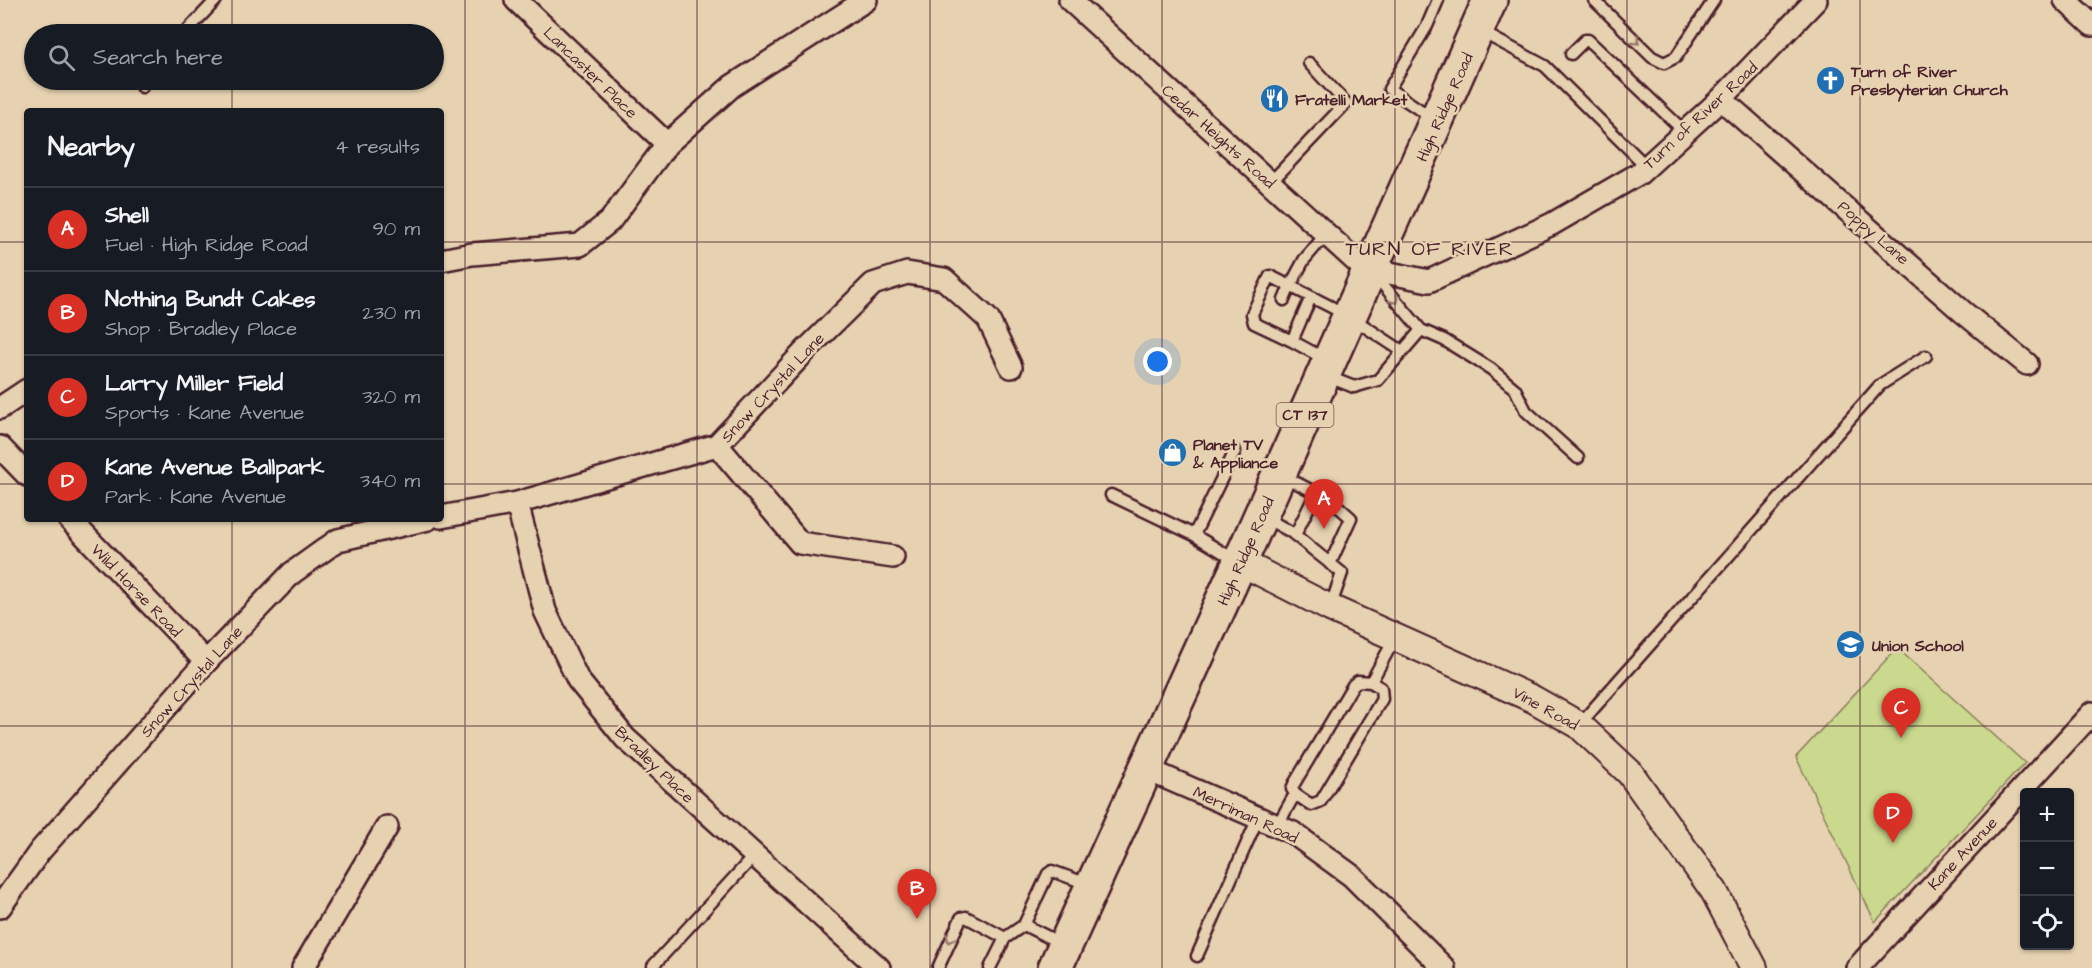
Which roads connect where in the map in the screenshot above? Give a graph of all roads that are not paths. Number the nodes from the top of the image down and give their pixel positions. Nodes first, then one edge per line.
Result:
1 (216, 0) edge
2 (516, 0) edge
3 (866, 0) edge
4 (1070, 0) edge
5 (1490, 0) edge
6 (1594, 0) edge
7 (1714, 0) edge
8 (1816, 0) edge
9 (2065, 0) edge
10 (1435, 2) edge
11 (193, 24) edge
12 (2092, 25) edge
13 (1477, 30) junction
14 (1571, 54) dead end
15 (1309, 63) dead end
16 (1722, 99) junction
17 (1438, 121) junction
18 (1686, 133) junction
19 (667, 144) junction
20 (1647, 166) junction
21 (1270, 183) junction
22 (1326, 234) junction
23 (444, 259) edge
24 (1371, 269) junction
25 (1290, 286) junction
26 (1311, 297) junction
27 (1284, 300) dead end
28 (1349, 316) junction
29 (1421, 330) junction
30 (1292, 341) junction
31 (1402, 351) junction
32 (1926, 356) dead end
33 (2027, 364) dead end
34 (1011, 367) dead end
35 (1326, 368) junction
36 (24, 392) edge
37 (0, 408) edge
38 (717, 445) junction
39 (0, 447) edge
40 (1234, 451) dead end
41 (1578, 458) dead end
42 (24, 472) edge
43 (1279, 474) junction
44 (1316, 493) junction
45 (1111, 495) dead end
46 (517, 503) junction
47 (1261, 515) junction
48 (444, 516) edge
49 (72, 522) edge
50 (415, 522) edge
51 (1194, 535) junction
52 (1295, 535) junction
53 (893, 557) dead end
54 (1240, 562) junction
55 (1330, 564) junction
56 (1330, 608) junction
57 (1395, 637) junction
58 (206, 662) junction
59 (1371, 681) junction
60 (2092, 713) edge
61 (1579, 725) junction
62 (1146, 769) junction
63 (1295, 794) junction
64 (1258, 818) junction
65 (1277, 826) junction
66 (387, 827) dead end
67 (753, 857) junction
68 (1093, 887) junction
69 (0, 907) edge
70 (1023, 925) junction
71 (1005, 938) junction
72 (1197, 956) dead end
73 (1060, 957) edge
74 (653, 966) dead end
75 (303, 968) edge
76 (879, 968) edge
77 (938, 968) edge
78 (990, 968) edge
79 (1444, 968) edge
80 (1754, 968) edge
81 (1857, 968) edge

1 - 11 lane
2 - 19 street, Lancaster Place
3 - 19 street
4 - 21 street, Cedar Heights Road
5 - 13 main road, High Ridge Road / CT 137
6 -> 7 lane
8 - 16 street, Turn of River Road
9 - 12 street
10 - 17 lane
13 - 17 main road, High Ridge Road / CT 137
13 - 20 lane
14 - 18 lane
15 - 21 lane
16 - 18 street, Turn of River Road
16 - 33 street, Poppy Lane
17 - 24 main road, High Ridge Road / CT 137
18 - 20 street, Turn of River Road
19 - 23 street
20 - 24 street, Turn of River Road
21 - 22 street, Cedar Heights Road
22 - 24 street, Cedar Heights Road
22 - 25 lane
24 - 28 main road, High Ridge Road / CT 137
24 -> 29 lane
25 - 26 lane
25 - 27 lane
25 - 30 lane
26 - 28 lane
26 - 30 lane
28 - 31 lane
28 - 35 main road, High Ridge Road / CT 137
29 - 31 lane
29 - 41 lane
30 - 35 lane
31 - 35 lane
32 - 61 lane
34 - 38 street, Snow Crystal Lane
35 - 43 main road, High Ridge Road / CT 137
36 - 37 street
38 - 46 street, Snow Crystal Lane
38 - 53 street
39 - 42 street
40 - 51 lane
43 - 44 lane
43 - 47 main road, High Ridge Road / CT 137
44 - 52 lane
44 - 55 lane
45 - 51 lane
46 - 48 street, Snow Crystal Lane
46 - 67 street, Bradley Place
47 - 52 lane
47 - 54 main road, High Ridge Road / CT 137
49 - 58 street, Wild Horse Road
50 - 58 street, Snow Crystal Lane
51 - 54 lane
52 - 55 lane
54 - 56 street, Vine Road
54 - 62 main road, High Ridge Road / CT 137
55 - 56 lane
56 - 57 street, Vine Road
57 - 59 lane
57 - 61 street, Vine Road
58 - 69 street, Snow Crystal Lane
59 - 63 lane
59 - 63 lane
60 - 81 street, Kane Avenue
61 - 80 street, Vine Road
62 - 64 street, Merriman Road
62 - 68 main road, High Ridge Road / CT 137
63 - 65 lane
64 - 65 street, Merriman Road
64 - 72 lane
65 - 79 street, Merriman Road
66 - 75 street
67 - 74 lane
67 - 76 street, Bradley Place
68 - 70 lane
68 - 73 main road, High Ridge Road / CT 137
70 - 71 lane
70 - 73 lane
71 -> 77 lane
71 - 78 lane

